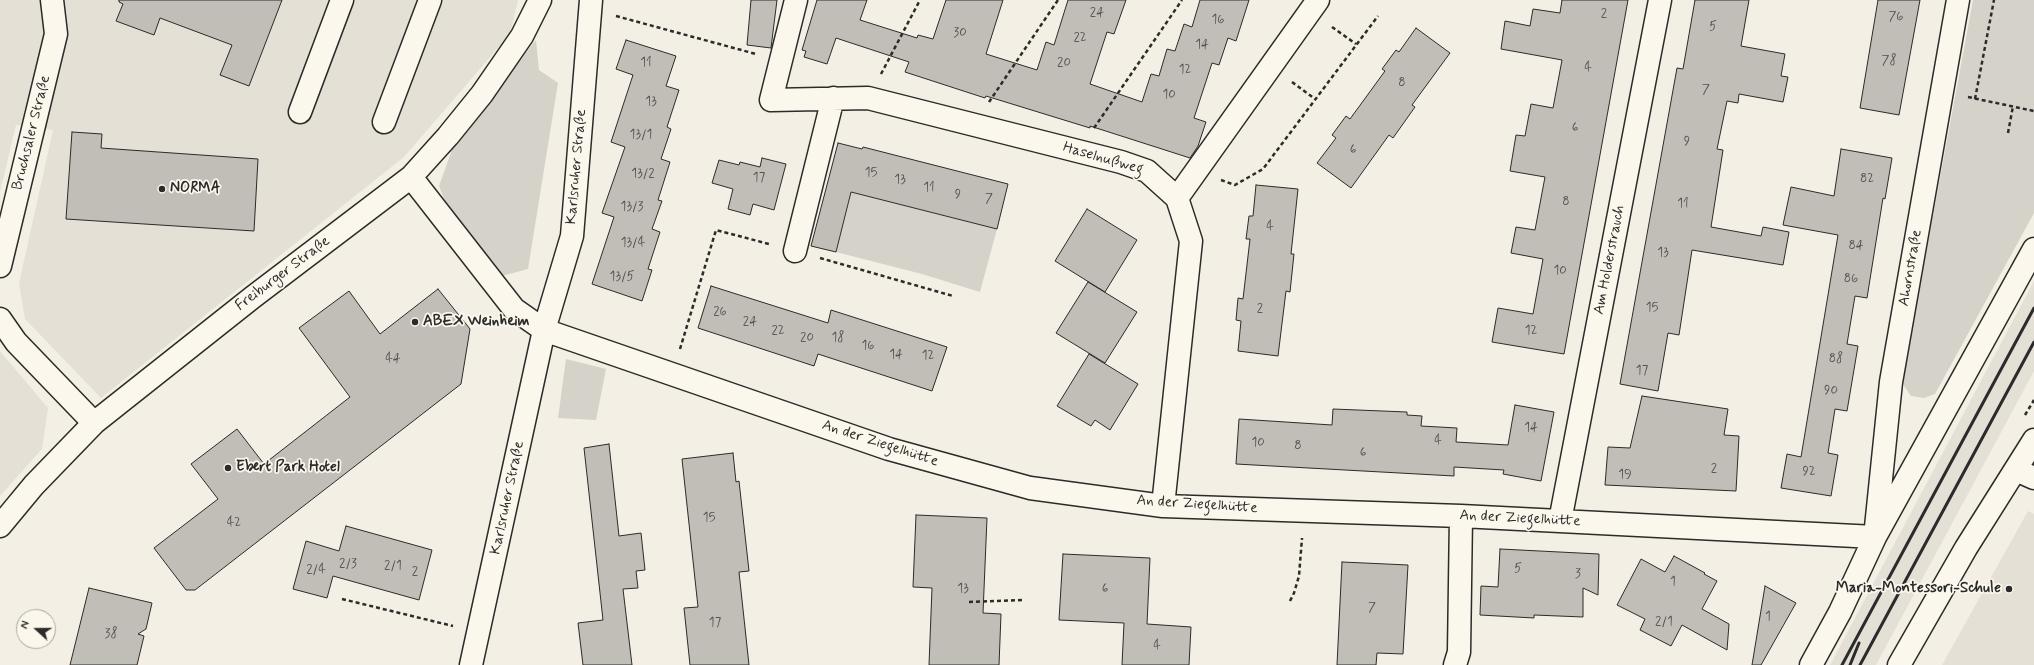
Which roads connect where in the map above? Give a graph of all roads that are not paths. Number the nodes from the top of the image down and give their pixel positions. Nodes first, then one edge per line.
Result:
1 (52, 0) edge
2 (342, 0) edge
3 (430, 0) edge
4 (540, 0) edge
5 (796, 0) edge
6 (1318, 0) edge
7 (1660, 0) edge
8 (1958, 0) edge
9 (591, 5) edge
10 (833, 98) junction
11 (300, 112) dead end
12 (384, 122) dead end
13 (410, 177) junction
14 (1177, 198) junction
15 (2034, 250) edge
16 (795, 251) road end
17 (0, 266) edge
18 (0, 319) edge
19 (544, 330) junction
20 (94, 423) junction
21 (2034, 440) edge
22 (2025, 474) edge
23 (1163, 506) junction
24 (1461, 516) junction
25 (1560, 521) junction
26 (0, 526) edge
27 (1875, 537) junction
28 (471, 665) edge
29 (1455, 665) edge
30 (1811, 665) edge
31 (1899, 665) edge

1 - 17 street, Bruchsaler Straße
2 - 11 street
3 - 12 street
4 - 13 street, Freiburger Straße
5 - 10 street, Haselnußweg
6 - 14 street
7 - 25 street, Am Holderstrauch
8 - 27 street, Ahornstraße
9 - 19 street, Karlsruher Straße
10 - 14 street, Haselnußweg
10 - 16 street
13 - 19 street
13 - 20 street, Freiburger Straße
14 - 23 street, Haselnußweg
15 - 27 street
18 - 20 street
19 - 23 street, An der Ziegelhütte
19 - 28 street, Karlsruher Straße
20 - 26 street, Freiburger Straße
21 - 22 street
22 - 31 street
23 - 24 street, An der Ziegelhütte
24 - 25 street, An der Ziegelhütte
24 - 29 street
25 - 27 street, An der Ziegelhütte
27 - 30 street

